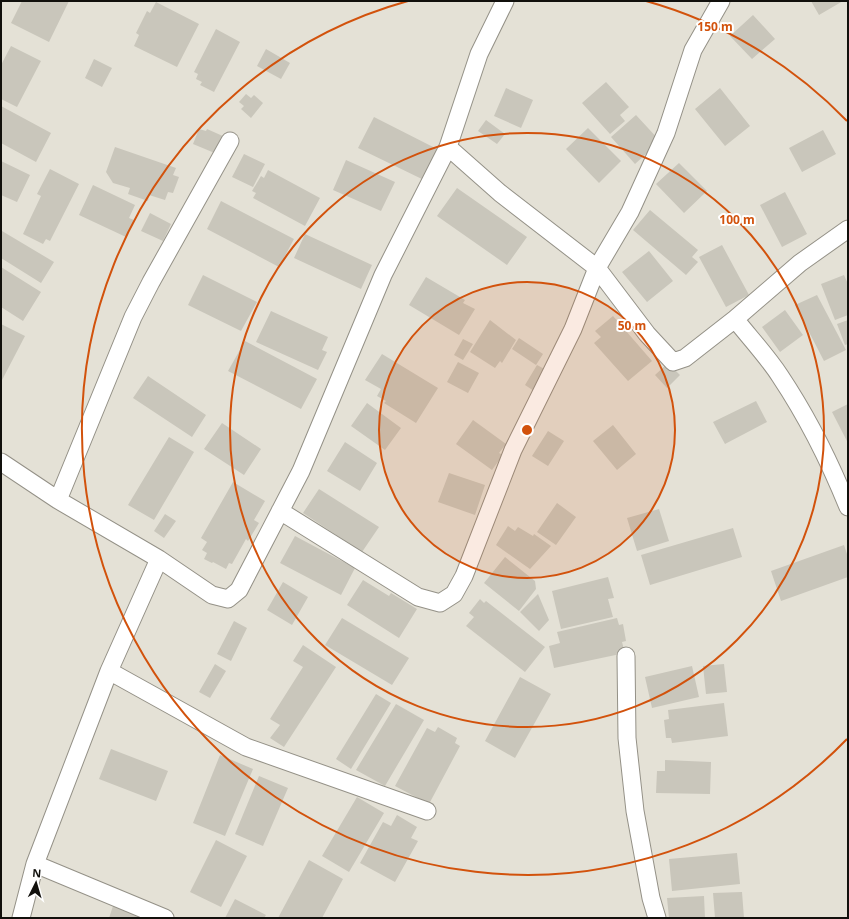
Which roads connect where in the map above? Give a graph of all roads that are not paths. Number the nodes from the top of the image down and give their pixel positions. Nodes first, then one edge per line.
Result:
1 (505, 1) edge
2 (721, 1) edge
3 (230, 141) dead end
4 (448, 147) junction
5 (848, 228) edge
6 (597, 268) junction
7 (735, 319) junction
8 (1, 462) edge
9 (58, 500) junction
10 (848, 507) edge
11 (280, 511) junction
12 (159, 559) junction
13 (626, 656) dead end
14 (110, 671) junction
15 (427, 811) dead end
16 (35, 864) junction
17 (21, 918) edge
18 (165, 918) edge
19 (657, 918) edge

1 - 4 street
2 - 6 street
3 - 9 street
4 - 6 street
4 - 11 street
5 - 7 street
6 - 7 street
6 - 11 street
7 - 10 street
8 - 9 street
9 - 12 street
11 - 12 street
12 - 14 street
13 - 19 street
14 - 15 street
14 - 16 street
16 - 17 street
16 - 18 street

